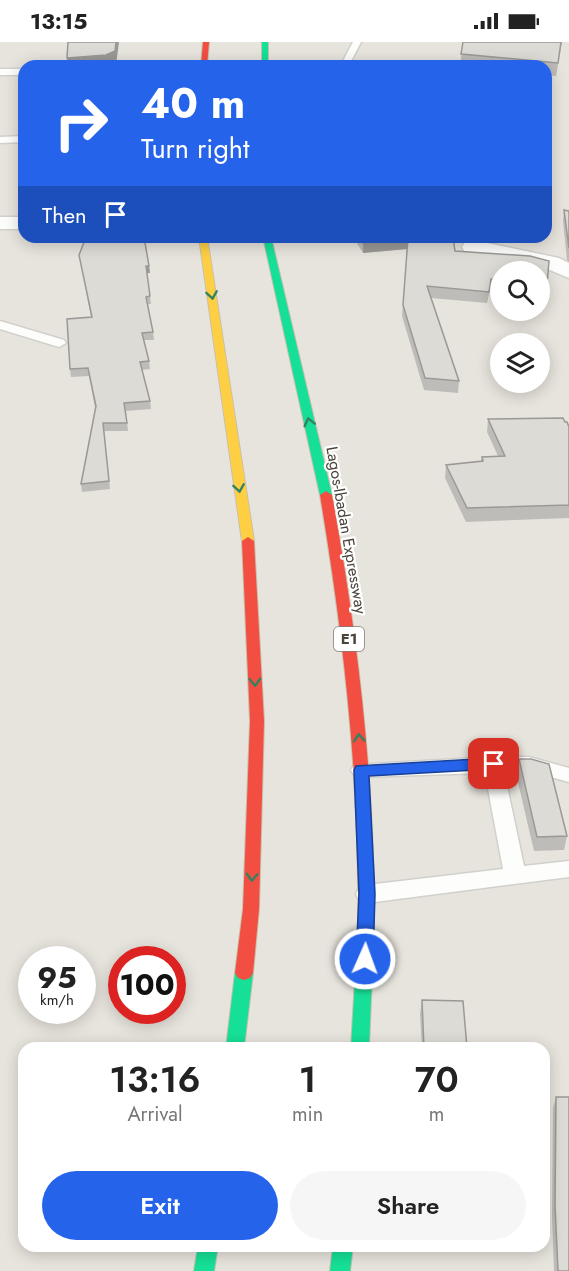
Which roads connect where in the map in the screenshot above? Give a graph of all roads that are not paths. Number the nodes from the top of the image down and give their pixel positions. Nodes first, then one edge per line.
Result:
1 (206, 42) edge
2 (265, 42) edge
3 (357, 42) edge
4 (204, 60) edge
5 (265, 60) edge
6 (348, 60) edge
7 (0, 72) edge
8 (18, 72) edge
9 (0, 140) edge
10 (18, 140) edge
11 (0, 223) edge
12 (18, 223) edge
13 (204, 243) edge
14 (268, 243) edge
15 (473, 247) dead end
16 (569, 271) edge
17 (0, 325) edge
18 (58, 343) dead end
19 (494, 764) junction
20 (361, 770) junction
21 (569, 775) edge
22 (569, 869) edge
23 (515, 876) junction
24 (367, 894) junction
25 (236, 1042) edge
26 (360, 1042) edge
27 (207, 1252) edge
28 (342, 1252) edge
29 (204, 1271) edge
30 (340, 1271) edge

1 - 4 highway
2 - 5 highway
3 - 6 lane
7 - 8 lane
9 - 10 lane
11 - 12 street
13 -> 25 highway
20 -> 14 highway, Lagos-Ibadan Expressway / E1
15 - 16 street
17 - 18 lane
19 - 20 lane
19 - 21 lane
19 - 23 lane
20 - 24 highway, Lagos-Ibadan Expressway / E1
22 - 23 lane
23 - 24 lane
24 - 26 highway, Lagos-Ibadan Expressway / E1
27 - 29 highway
28 - 30 highway

